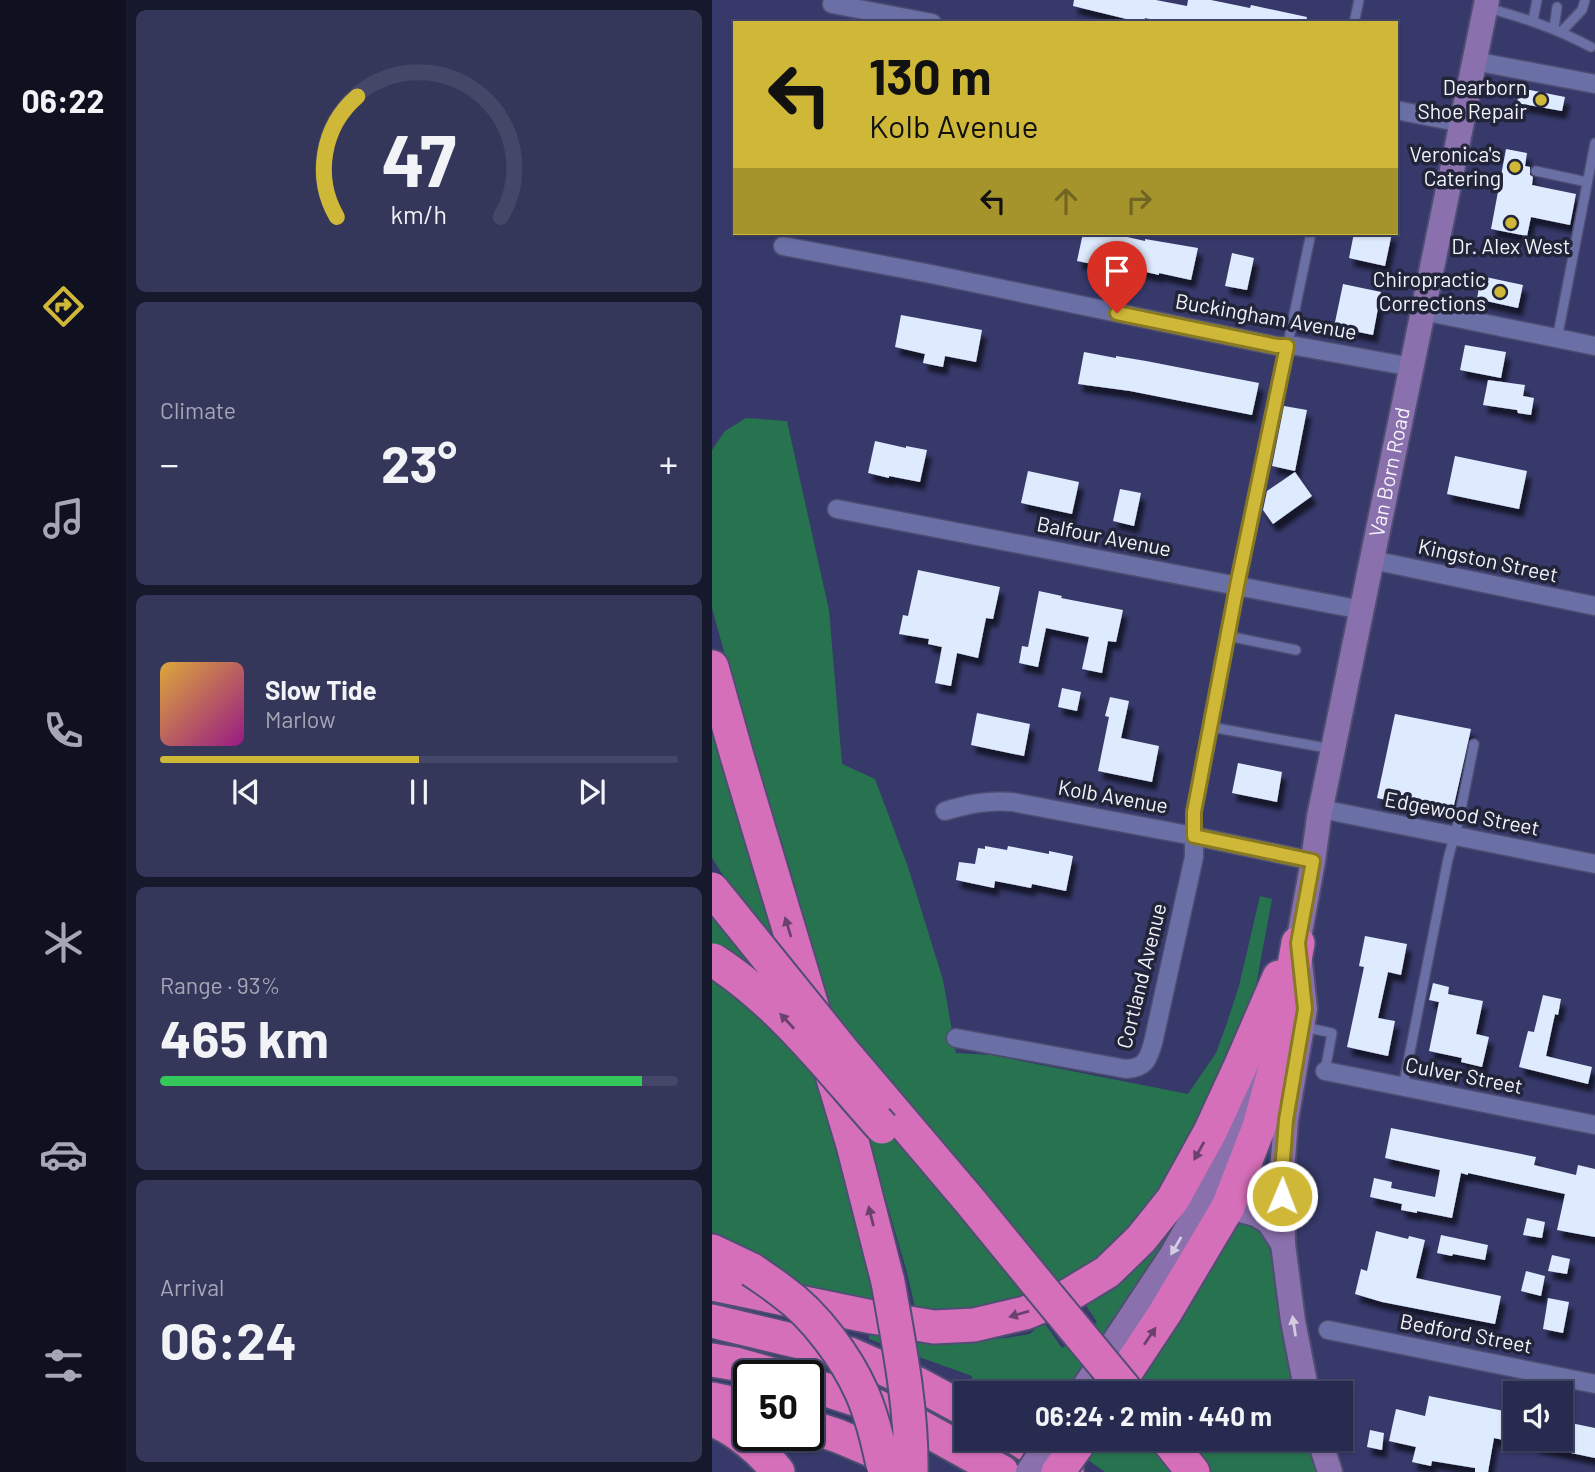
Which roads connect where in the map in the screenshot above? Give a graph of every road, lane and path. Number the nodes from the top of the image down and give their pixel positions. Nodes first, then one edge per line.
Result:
1 (1358, 0) edge
2 (1536, 0) edge
3 (1585, 0) edge
4 (832, 4) dead end
5 (1486, 4) edge
6 (1557, 8) dead end
7 (1533, 20) junction
8 (921, 21) edge
9 (1354, 21) edge
10 (1558, 30) junction
11 (1595, 44) edge
12 (1474, 61) junction
13 (1595, 84) edge
14 (1398, 110) edge
15 (1462, 123) junction
16 (1595, 143) edge
17 (1536, 171) dead end
18 (1587, 181) junction
19 (1311, 235) edge
20 (783, 246) dead end
21 (1423, 311) junction
22 (1557, 339) junction
23 (1287, 346) junction
24 (1595, 346) edge
25 (1412, 367) junction
26 (837, 509) dead end
27 (1372, 560) junction
28 (1237, 586) junction
29 (1595, 606) edge
30 (1362, 610) junction
31 (1228, 636) junction
32 (1296, 650) dead end
33 (712, 667) edge
34 (1211, 727) junction
35 (1474, 744) dead end
36 (1333, 749) junction
37 (1321, 809) junction
38 (945, 811) dead end
39 (1194, 836) junction
40 (1454, 836) junction
41 (1313, 861) junction
42 (1595, 864) edge
43 (712, 889) edge
44 (1298, 943) junction
45 (712, 960) edge
46 (1279, 977) junction
47 (1303, 1027) junction
48 (956, 1038) dead end
49 (1325, 1071) joint
50 (1403, 1087) junction
51 (1595, 1125) edge
52 (1215, 1204) junction
53 (1283, 1244) junction
54 (1007, 1249) junction
55 (712, 1251) edge
56 (712, 1284) edge
57 (712, 1321) edge
58 (1328, 1330) dead end
59 (712, 1360) edge
60 (733, 1364) edge
61 (1088, 1381) edge
62 (1118, 1381) edge
63 (1120, 1381) edge
64 (1305, 1381) edge
65 (1595, 1384) edge
66 (824, 1389) edge
67 (712, 1399) edge
68 (733, 1404) edge
69 (954, 1404) edge
70 (712, 1420) edge
71 (824, 1431) edge
72 (1037, 1451) edge
73 (1062, 1451) edge
74 (1064, 1451) edge
75 (1068, 1451) edge
76 (1176, 1451) edge
77 (1323, 1451) edge
78 (893, 1470) edge
79 (778, 1472) edge
80 (923, 1472) edge
81 (1002, 1472) edge
82 (1028, 1472) edge
83 (1058, 1472) edge
84 (1193, 1472) edge
85 (1330, 1472) edge

1 - 9 lane
2 - 7 lane
3 - 10 lane
4 - 8 street
5 - 7 lane
5 - 12 main road, Van Born Road
6 - 10 lane
7 - 10 lane
10 - 11 lane
12 - 13 street
12 - 15 main road, Van Born Road
14 - 15 street
15 - 21 main road, Van Born Road
16 - 18 lane
17 - 18 lane
18 - 22 lane
19 - 23 lane
20 - 23 street, Buckingham Avenue
21 - 22 street
21 - 25 main road, Van Born Road
22 - 24 street
23 - 25 street, Buckingham Avenue
23 - 28 lane
25 - 27 main road, Van Born Road
26 - 28 street, Balfour Avenue
27 - 29 street, Kingston Street
27 - 30 main road, Van Born Road
28 - 30 street, Balfour Avenue
28 - 31 lane
30 - 36 main road, Van Born Road
31 - 32 lane
31 - 34 lane
78 -> 33 highway, bridge
34 - 36 lane
34 - 39 lane
35 - 40 lane
36 - 37 main road, Van Born Road
37 - 40 street, Edgewood Street
37 - 41 main road, Van Born Road
38 - 39 street, Kolb Avenue
39 - 41 street, Kolb Avenue
39 - 48 street, Cortland Avenue
40 - 42 street, Edgewood Street
40 - 50 lane
41 - 44 main road, Van Born Road
43 - 54 highway, bridge
44 - 46 main road, Van Born Road
44 - 47 main road, Van Born Road
44 - 52 highway
54 -> 45 highway, bridge
46 - 52 main road, Van Born Road
46 -> 56 highway
47 - 49 lane
47 - 53 main road, Van Born Road
49 - 50 street, Culver Street
50 - 51 street, Culver Street
52 - 53 main road
52 -> 61 main road, Van Born Road
63 -> 52 highway
64 -> 53 main road, Van Born Road
54 - 62 highway, bridge
55 - 78 highway, bridge
57 - 69 highway
58 - 65 street, Bedford Street
59 - 60 highway
66 - 81 highway
67 - 68 highway
70 - 79 highway
71 - 80 highway
72 - 73 highway
74 - 82 main road, bridge
75 - 83 highway, bridge
76 - 84 highway
77 - 85 main road

